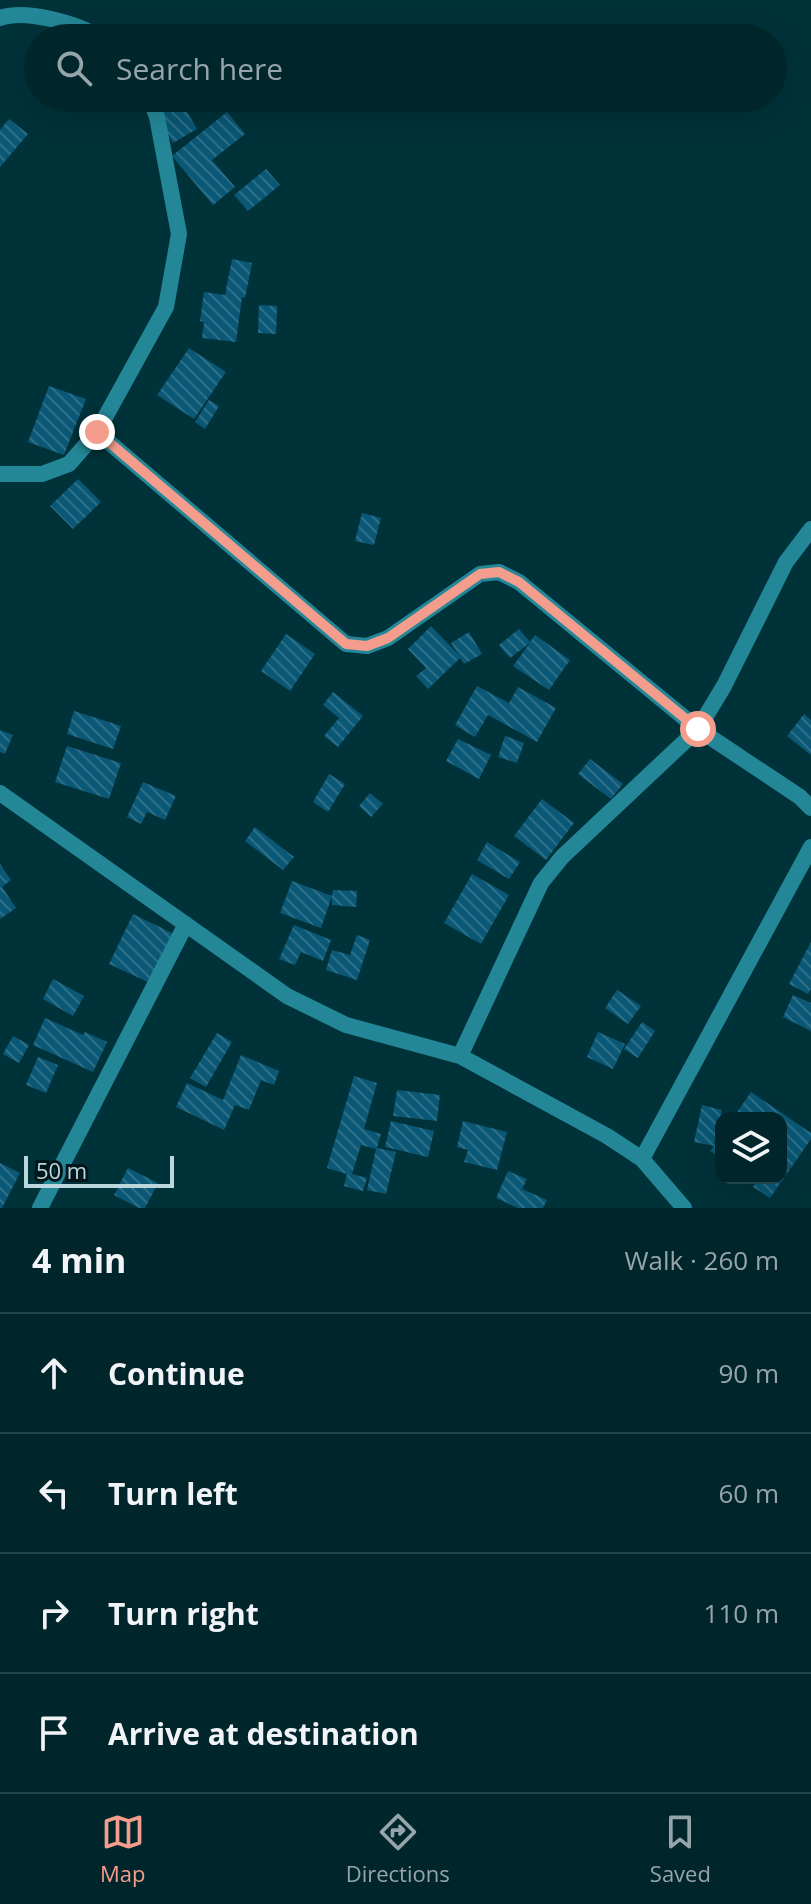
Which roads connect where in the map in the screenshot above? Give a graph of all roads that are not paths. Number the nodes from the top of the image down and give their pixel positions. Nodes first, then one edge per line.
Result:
1 (0, 18) edge
2 (67, 24) edge
3 (155, 112) edge
4 (97, 432) junction
5 (0, 474) edge
6 (811, 529) edge
7 (698, 729) junction
8 (0, 793) edge
9 (811, 808) edge
10 (811, 847) edge
11 (186, 924) junction
12 (460, 1056) junction
13 (642, 1159) junction
14 (40, 1208) edge
15 (684, 1208) edge

1 - 2 street
3 - 4 street
4 - 5 street
4 - 7 street
6 - 7 street
7 - 9 street
7 - 12 street
8 - 11 street
10 - 13 street
11 - 12 street
11 - 14 street
12 - 13 street
13 - 15 street

